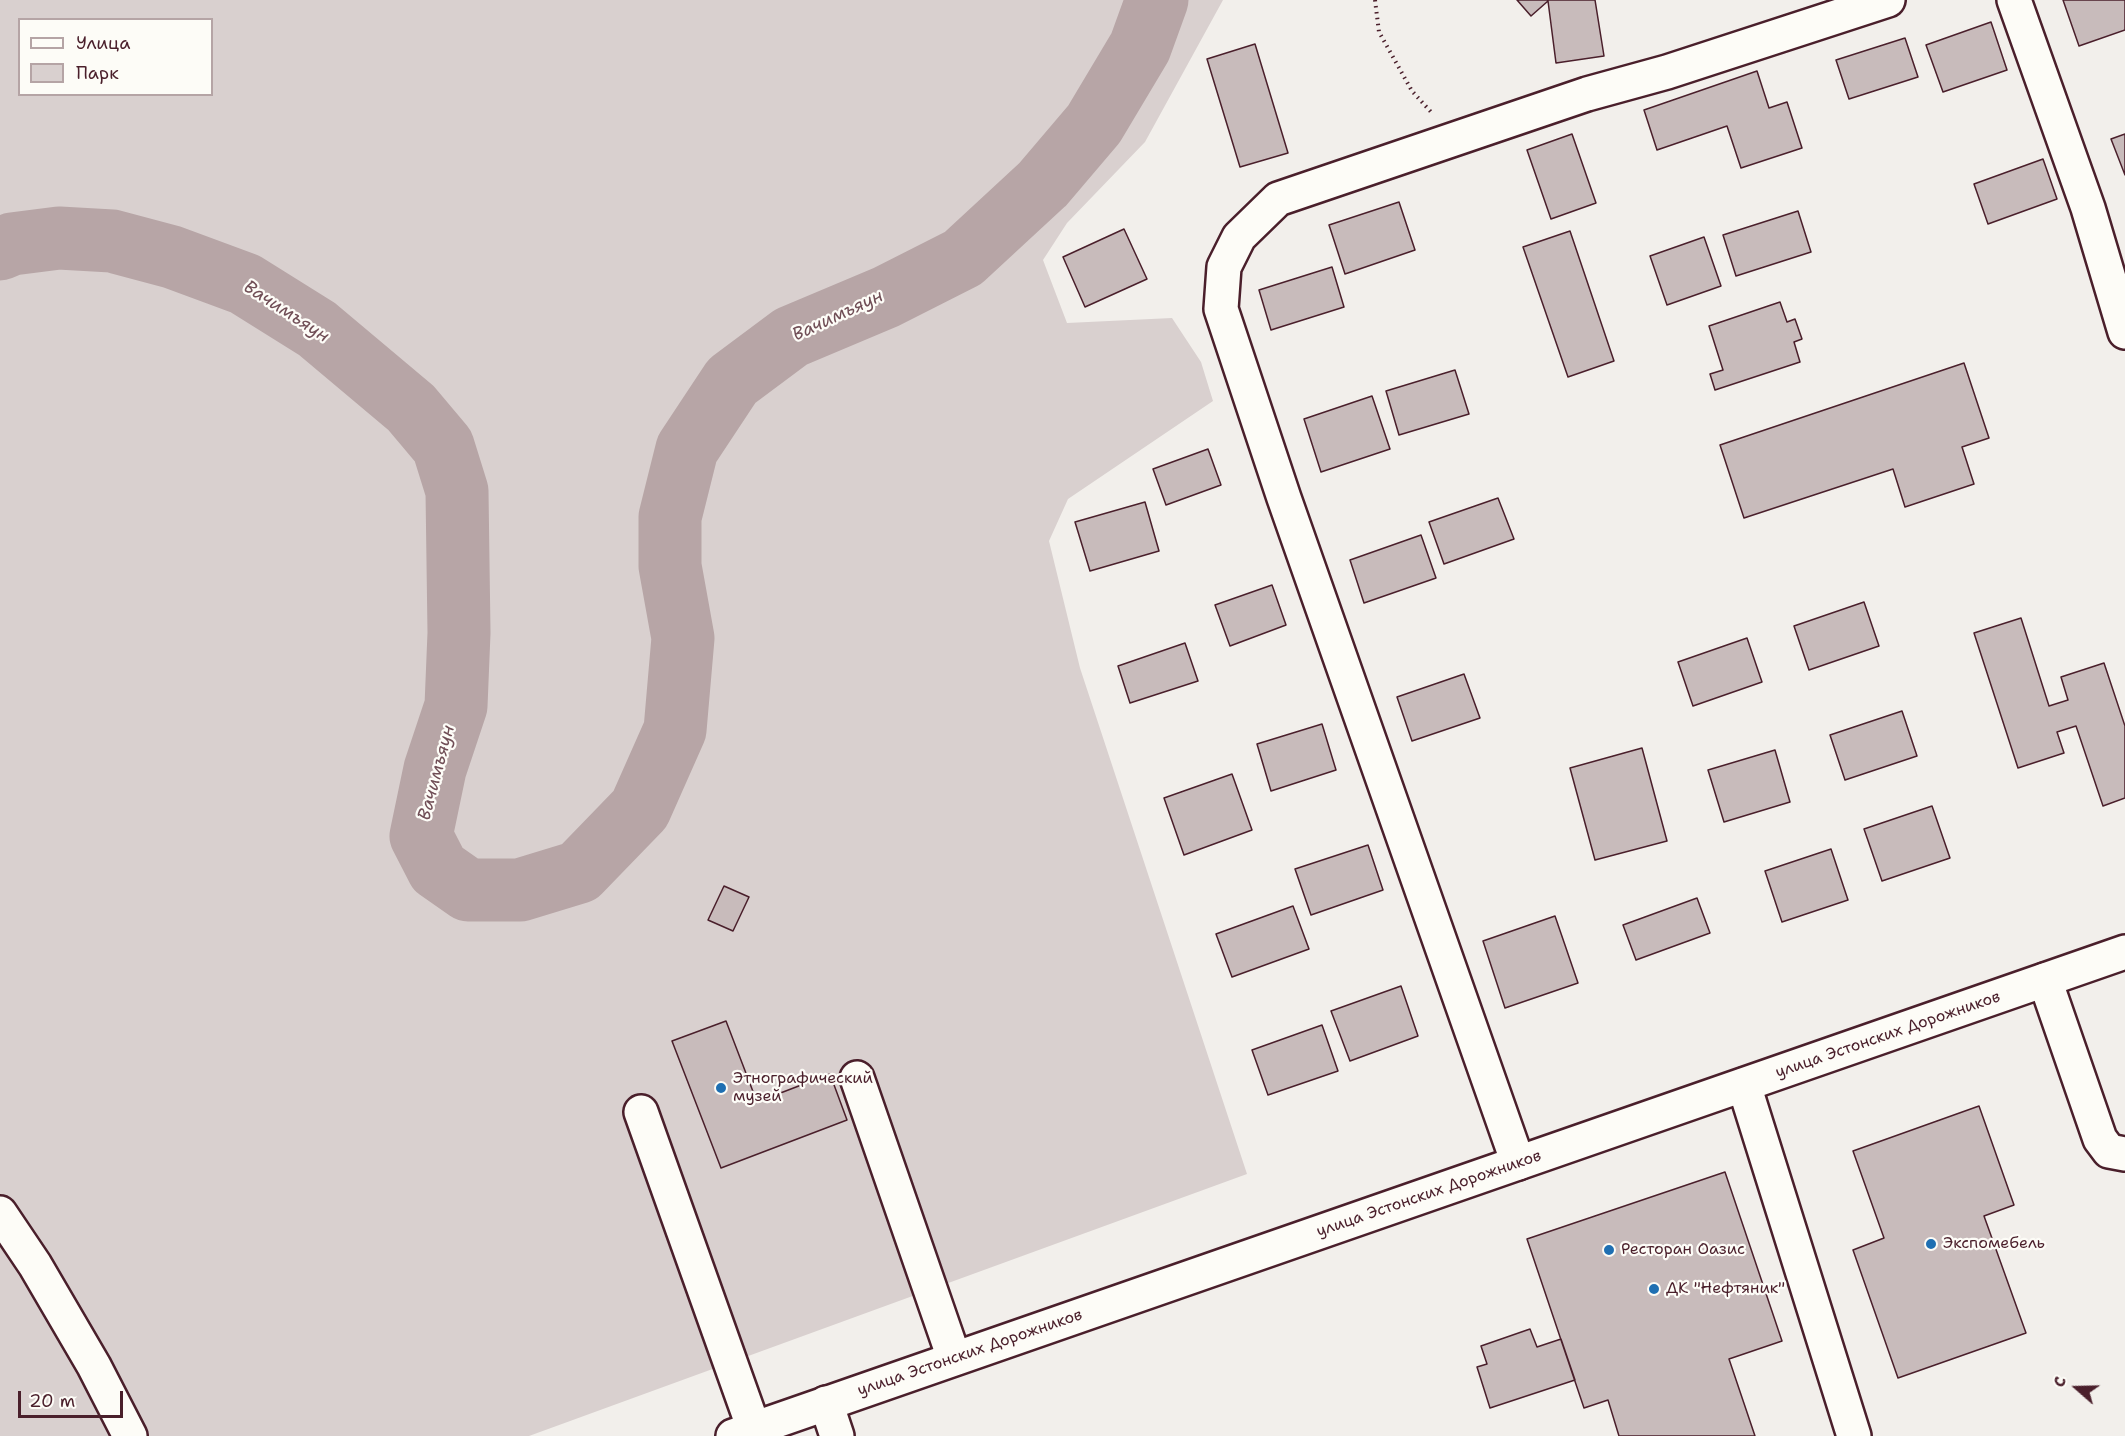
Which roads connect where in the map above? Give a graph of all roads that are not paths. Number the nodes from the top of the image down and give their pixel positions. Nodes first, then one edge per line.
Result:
1 (1888, 0) edge
2 (2014, 0) edge
3 (2125, 332) edge
4 (2125, 952) edge
5 (2045, 980) junction
6 (857, 1078) dead end
7 (1744, 1085) junction
8 (641, 1112) dead end
9 (2125, 1154) edge
10 (1518, 1163) junction
11 (0, 1214) edge
12 (954, 1358) junction
13 (826, 1402) junction
14 (743, 1432) edge
15 (130, 1436) edge
16 (837, 1436) edge
17 (1854, 1436) edge

1 - 10 street
2 - 3 street
4 - 5 street, улица Эстонских Дорожников
5 - 7 street, улица Эстонских Дорожников
5 - 9 street
6 - 12 street
7 - 10 street, улица Эстонских Дорожников
7 - 17 street
8 - 14 street
10 - 12 street, улица Эстонских Дорожников
11 - 15 street
12 - 13 street, улица Эстонских Дорожников
13 - 14 street, улица Эстонских Дорожников
13 - 16 street

